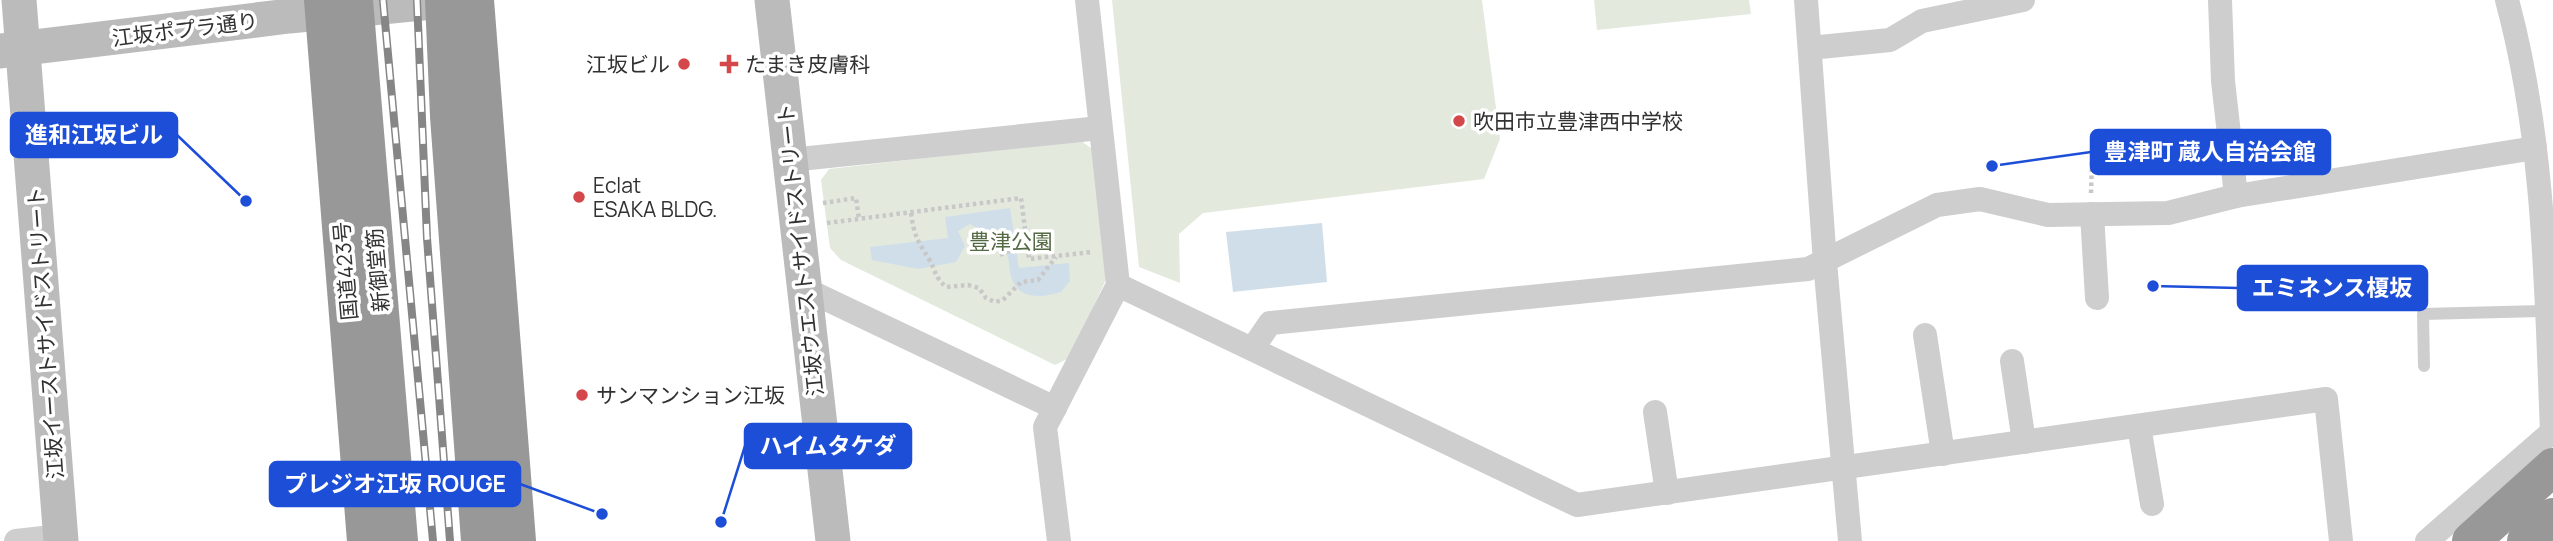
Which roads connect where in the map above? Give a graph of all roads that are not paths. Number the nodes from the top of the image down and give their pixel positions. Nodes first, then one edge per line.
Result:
1 (19, 0) edge
2 (444, 0) edge
3 (453, 0) edge
4 (475, 0) edge
5 (772, 0) edge
6 (1087, 0) edge
7 (1806, 0) edge
8 (2023, 0) edge
9 (2220, 0) edge
10 (2507, 0) edge
11 (334, 4) edge
12 (1956, 7) edge
13 (1810, 48) junction
14 (11, 50) edge
15 (1100, 128) junction
16 (488, 137) junction
17 (2542, 159) edge
18 (790, 160) junction
19 (2236, 196) junction
20 (2092, 214) junction
21 (1825, 262) junction
22 (1118, 285) junction
23 (805, 289) junction
24 (2097, 298) dead end
25 (2547, 311) junction
26 (1925, 335) dead end
27 (1253, 348) junction
28 (2012, 362) dead end
29 (2424, 366) dead end
30 (478, 379) dead end
31 (1055, 408) junction
32 (1655, 412) dead end
33 (2138, 426) junction
34 (2024, 442) junction
35 (2553, 443) edge
36 (1943, 454) junction
37 (1844, 468) junction
38 (485, 492) dead end
39 (1667, 492) junction
40 (2152, 504) dead end
41 (2553, 517) edge
42 (61, 538) edge
43 (16, 541) edge
44 (366, 541) edge
45 (399, 541) edge
46 (480, 541) edge
47 (496, 541) edge
48 (517, 541) edge
49 (833, 541) edge
50 (1059, 541) edge
51 (1850, 541) edge
52 (2342, 541) edge
53 (2427, 541) edge
54 (2471, 541) edge
55 (2526, 541) edge

1 - 14 street, 江坂イーストサイドストリート
2 - 46 highway
3 - 11 street, 江坂ポプラ通り
4 - 16 highway
5 - 18 street, 江坂ウエストサイドストリート
6 - 15 street
7 - 13 street
8 - 12 street
9 - 19 street
10 - 17 street
11 - 14 street, 江坂ポプラ通り
11 - 44 highway, 国道423号
11 - 45 highway, 新御堂筋
12 - 13 street
13 - 21 street
14 - 42 street, 江坂イーストサイドストリート
15 - 18 street
15 - 22 street
16 - 30 street
16 - 48 highway
17 - 19 street
17 - 25 street
18 - 23 street, 江坂ウエストサイドストリート
19 - 20 street
20 - 21 street
20 - 24 street
21 - 27 street
21 - 37 street
22 - 27 street
22 - 31 street
23 - 31 street
23 - 49 street, 江坂ウエストサイドストリート
25 - 29 lane
25 - 35 street
26 - 36 street
27 - 39 street
28 - 34 street
31 - 50 street
32 - 39 street
33 - 34 street
33 - 40 street
33 - 52 street
34 - 36 street
35 - 53 street
35 - 54 highway
36 - 37 street
37 - 39 street
37 - 51 street
38 - 47 street
41 - 55 highway
42 - 43 street

